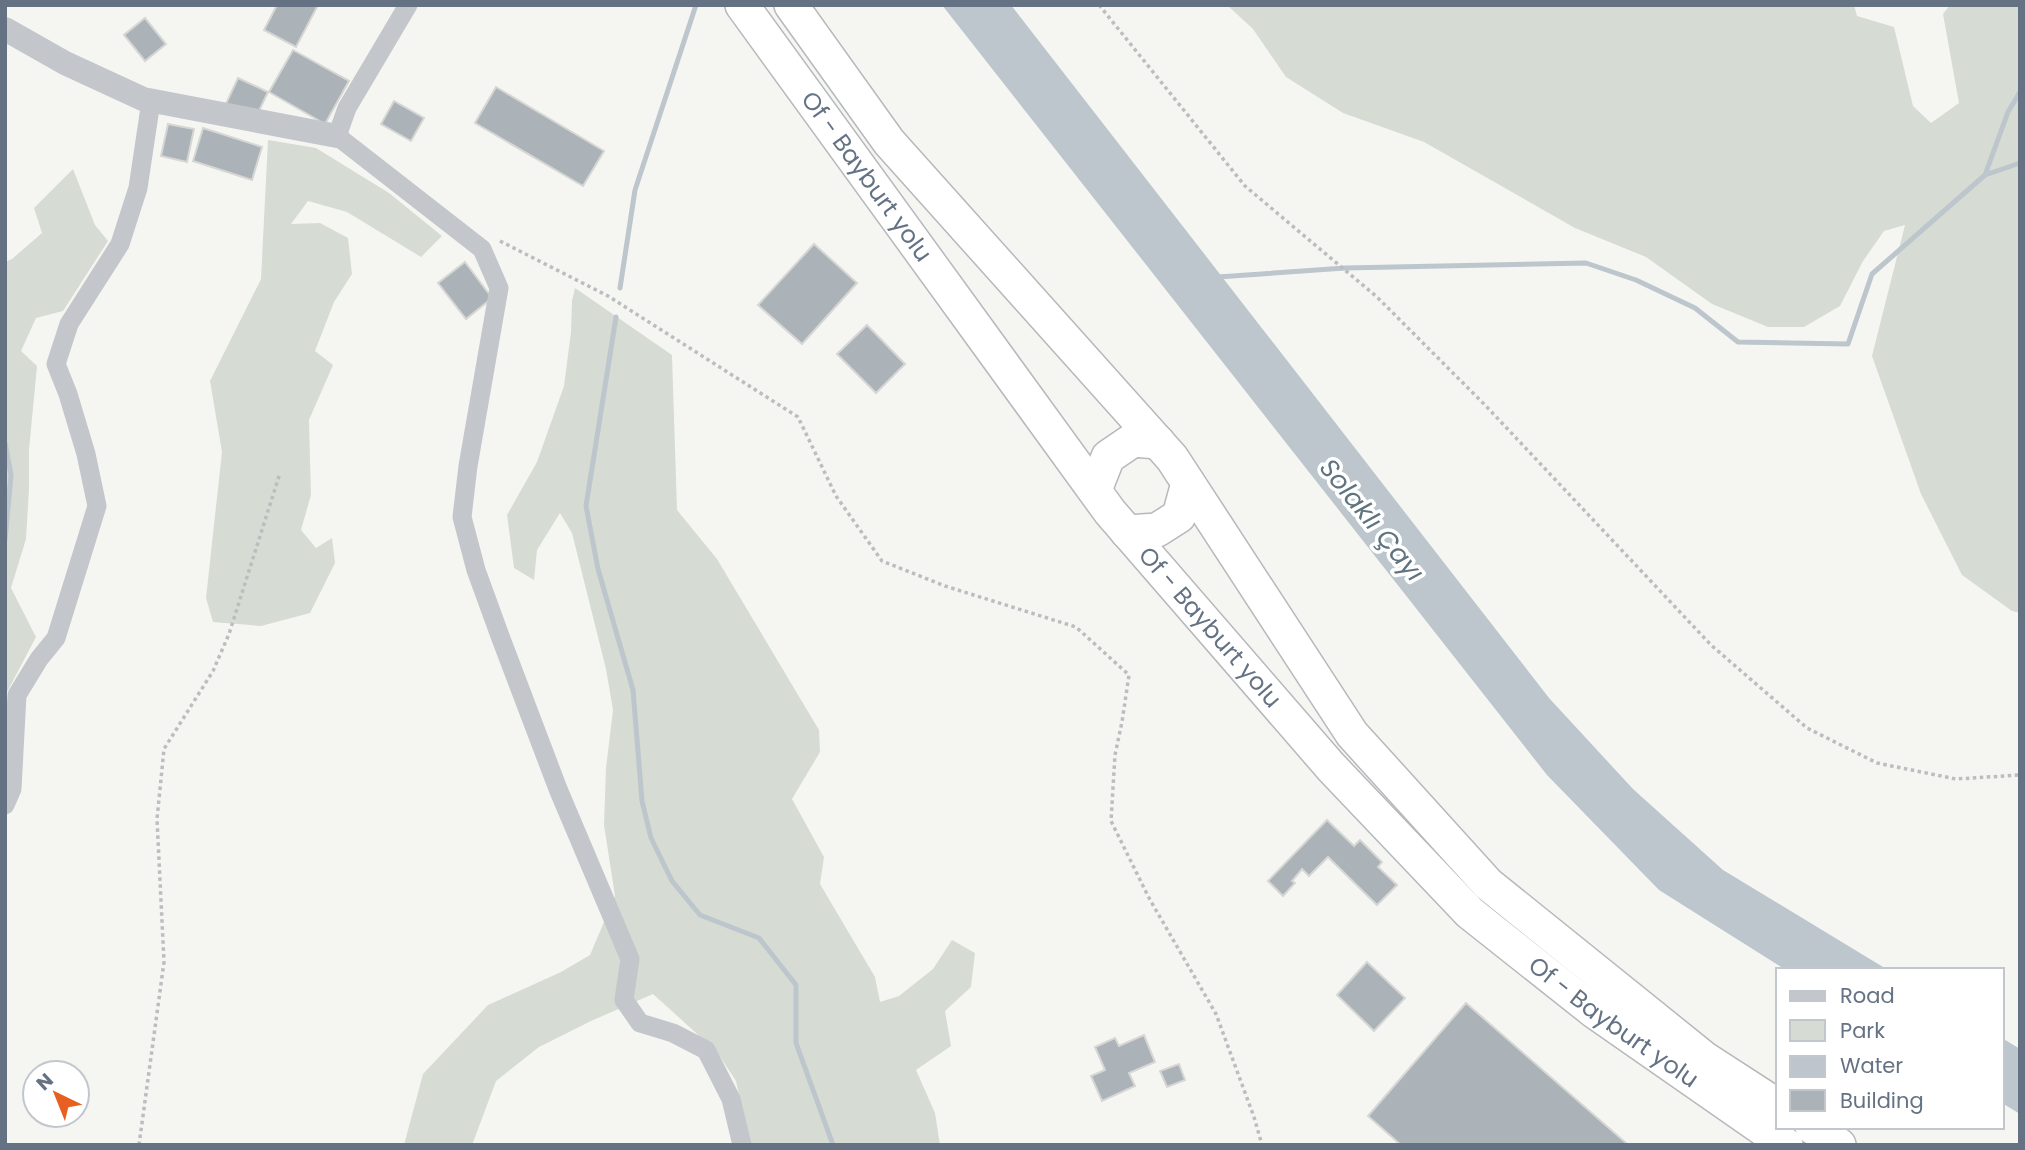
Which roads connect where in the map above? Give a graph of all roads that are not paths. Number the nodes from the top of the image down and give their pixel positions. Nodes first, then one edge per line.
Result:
1 (408, 5) edge
2 (742, 5) edge
3 (791, 5) edge
4 (5, 29) edge
5 (151, 101) junction
6 (337, 136) junction
7 (1158, 442) junction
8 (1188, 483) junction
9 (1095, 490) junction
10 (1127, 531) junction
11 (5, 805) edge
12 (1776, 1105) edge
13 (1815, 1129) edge
14 (742, 1145) edge
15 (1786, 1145) edge
16 (1839, 1145) edge

1 - 6 street
2 - 9 highway, Of - Bayburt yolu
3 - 7 highway, Of - Bayburt yolu
4 - 5 street
5 - 6 street
5 - 11 street
6 - 14 street
7 - 8 highway, Of - Bayburt yolu
7 - 9 highway
8 - 10 highway
8 - 12 highway, Of - Bayburt yolu
9 - 10 highway, Of - Bayburt yolu
10 - 15 highway, Of - Bayburt yolu
13 - 16 highway

